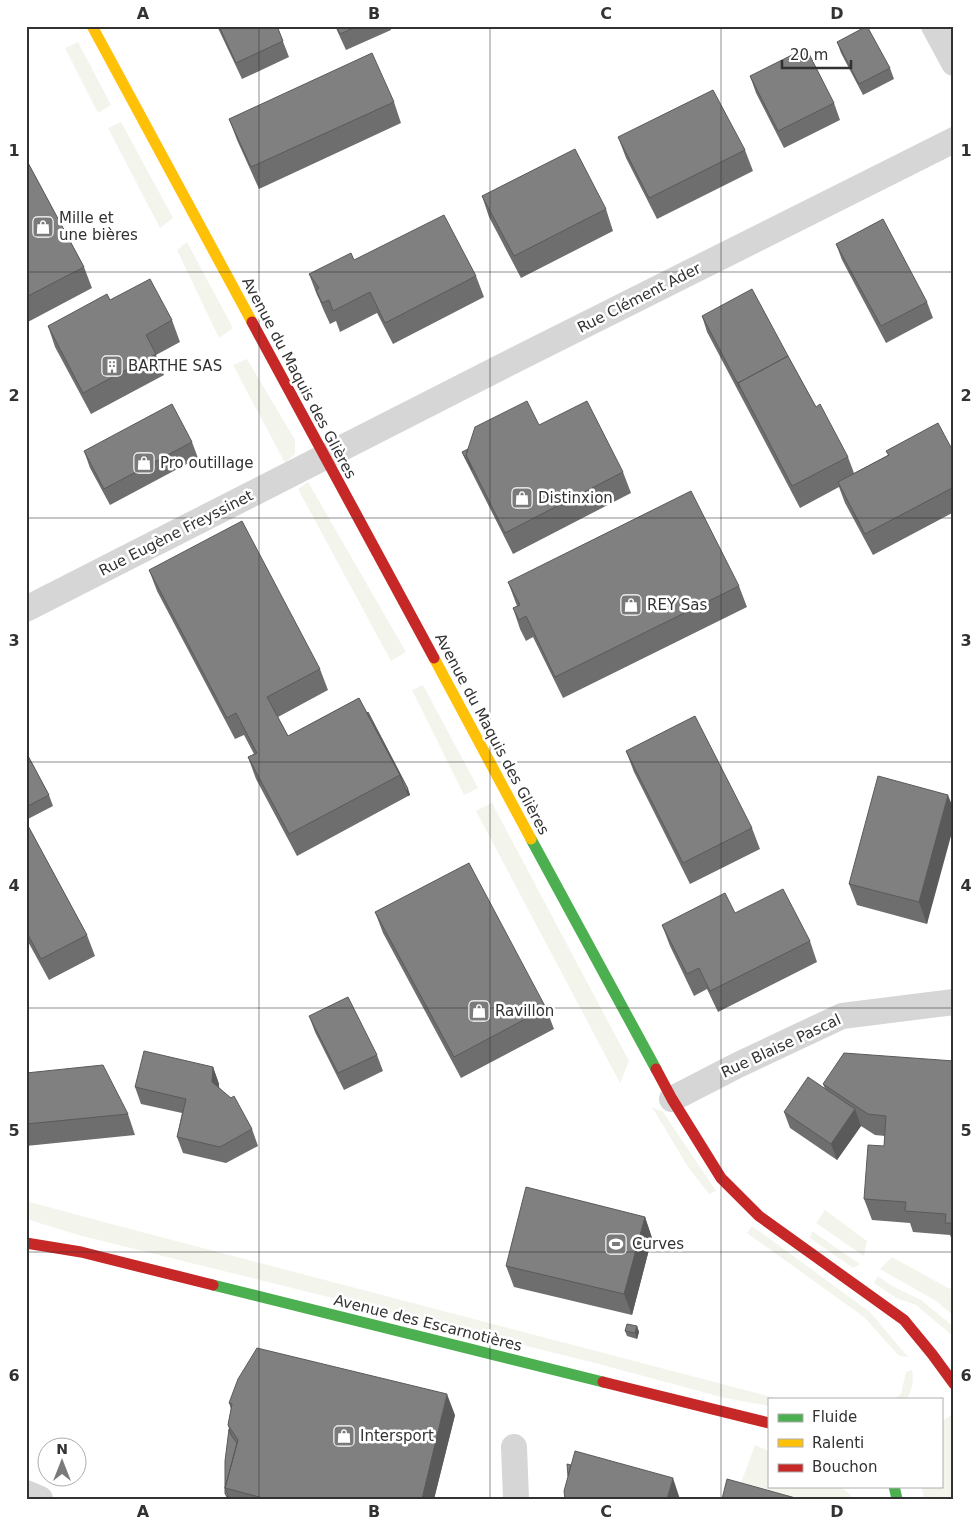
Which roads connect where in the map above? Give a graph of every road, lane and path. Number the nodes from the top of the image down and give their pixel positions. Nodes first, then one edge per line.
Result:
1 (92, 26) edge
2 (934, 26) edge
3 (954, 63) edge
4 (954, 140) edge
5 (325, 456) junction
6 (26, 609) edge
7 (954, 1002) edge
8 (672, 1099) junction
9 (35, 1234) dead end
10 (26, 1243) edge
11 (81, 1252) junction
12 (954, 1384) edge
13 (768, 1423) edge
14 (514, 1447) dead end
15 (26, 1493) edge
16 (40, 1499) edge
17 (516, 1499) edge

1 - 5 main road, Avenue du Maquis des Glières
2 - 3 street
4 - 5 street, Rue Clément Ader
5 - 6 street, Rue Eugène Freyssinet
5 - 8 main road, Avenue du Maquis des Glières
7 - 8 street, Rue Blaise Pascal
8 - 12 main road, Avenue du Maquis des Glières
9 - 11 main road, Avenue des Escarnotières
10 - 11 main road, Avenue des Escarnotières
11 - 13 main road, Avenue des Escarnotières
14 - 17 street
15 - 16 street

